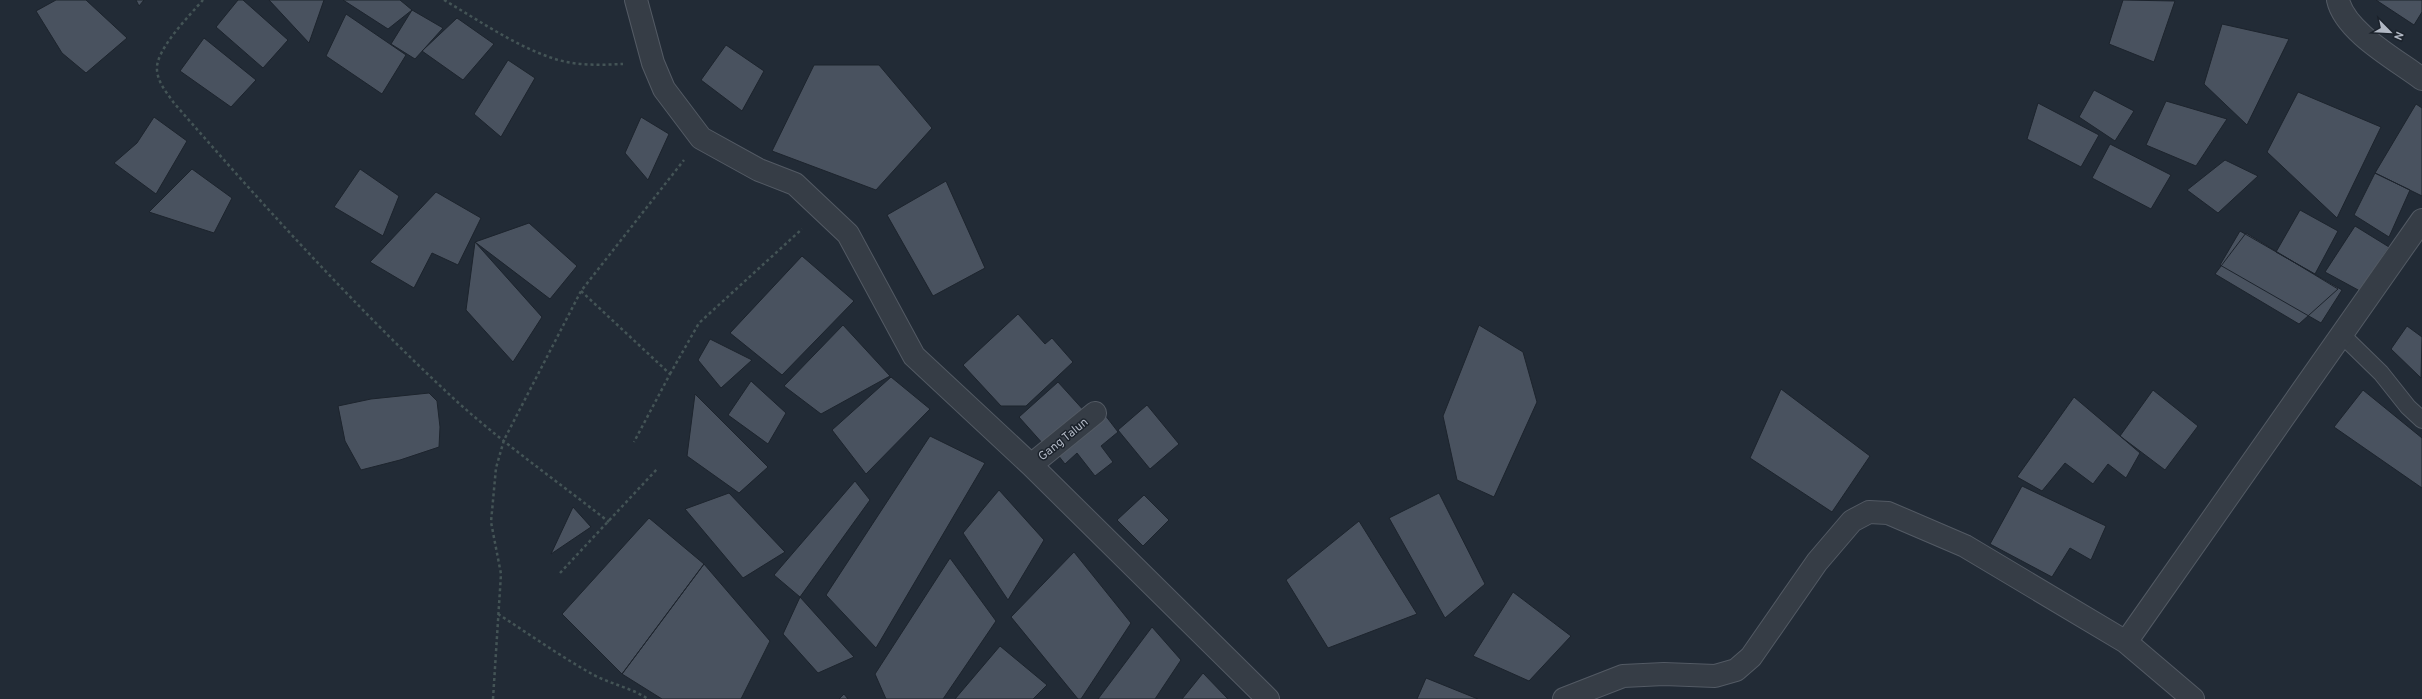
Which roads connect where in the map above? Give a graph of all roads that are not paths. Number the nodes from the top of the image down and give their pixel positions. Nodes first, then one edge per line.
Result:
1 (636, 0) edge
2 (2338, 0) edge
3 (2422, 79) edge
4 (2422, 220) edge
5 (2342, 335) junction
6 (1095, 413) dead end
7 (2422, 420) edge
8 (1031, 465) junction
9 (2126, 642) junction
10 (1268, 699) edge
11 (1564, 699) edge
12 (2193, 699) edge

1 - 8 street
2 - 3 street
4 - 5 street
5 - 7 lane
5 - 9 street
6 - 8 street, Gang Talun
8 - 10 street
9 - 11 street
9 - 12 street

